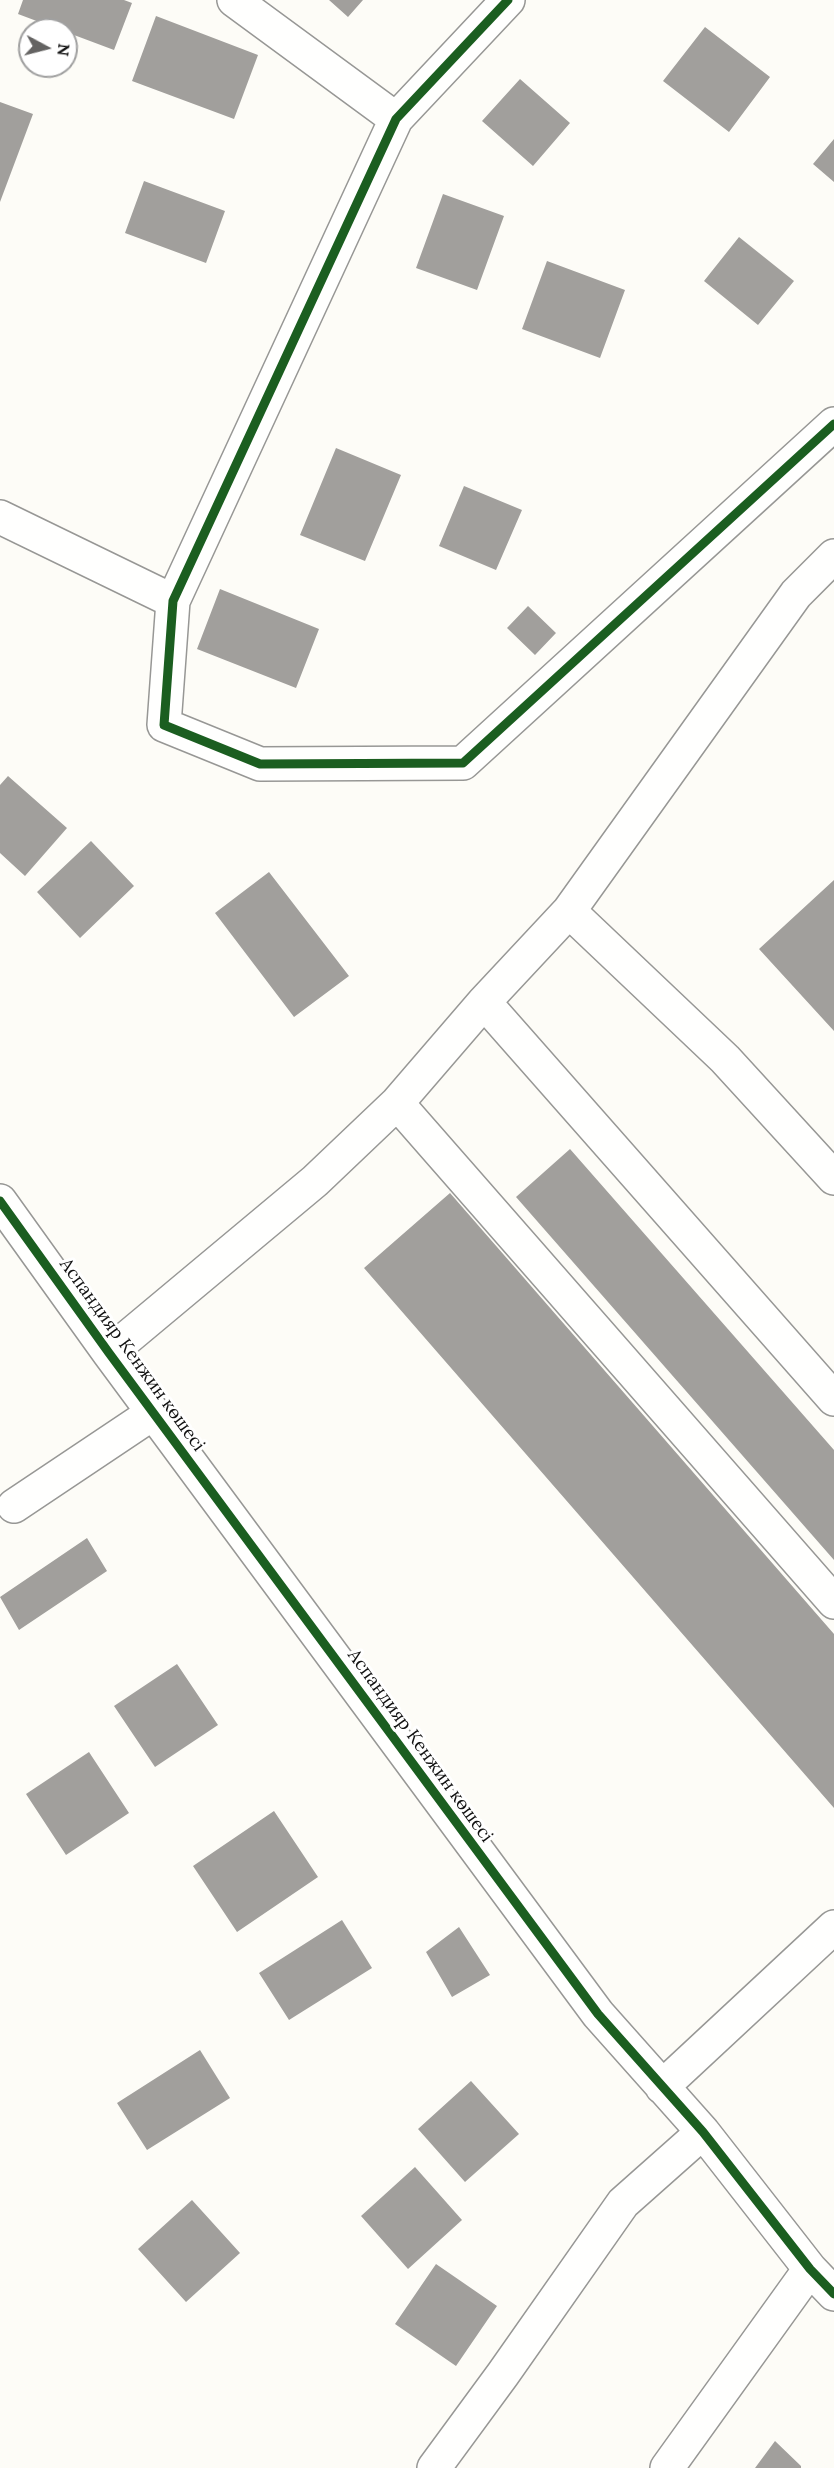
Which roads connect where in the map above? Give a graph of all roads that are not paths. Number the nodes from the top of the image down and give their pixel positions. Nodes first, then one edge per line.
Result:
1 (234, 0) edge
2 (508, 0) edge
3 (396, 119) junction
4 (834, 424) edge
5 (0, 518) edge
6 (834, 556) edge
7 (173, 601) junction
8 (569, 911) junction
9 (484, 1002) junction
10 (397, 1103) junction
11 (834, 1178) edge
12 (0, 1201) edge
13 (109, 1353) junction
14 (834, 1399) edge
15 (153, 1413) junction
16 (14, 1506) dead end
17 (834, 1602) edge
18 (834, 1927) edge
19 (662, 2087) junction
20 (703, 2132) junction
21 (810, 2269) junction
22 (834, 2294) edge
23 (434, 2468) edge
24 (667, 2468) edge

1 - 3 street
2 - 3 street
3 - 7 street
4 - 7 street
5 - 7 street
6 - 8 street
8 - 9 street
8 - 11 street
9 - 10 street
9 - 14 street
10 - 13 street
10 - 17 street
12 - 13 street, Аспандияр Кенжин көшесі
13 - 15 street, Аспандияр Кенжин көшесі
15 - 16 street
15 - 19 street, Аспандияр Кенжин көшесі
18 - 19 street
19 - 20 street, Аспандияр Кенжин көшесі
20 - 21 street, Аспандияр Кенжин көшесі
20 - 23 street
21 - 22 street, Аспандияр Кенжин көшесі
21 - 24 street

